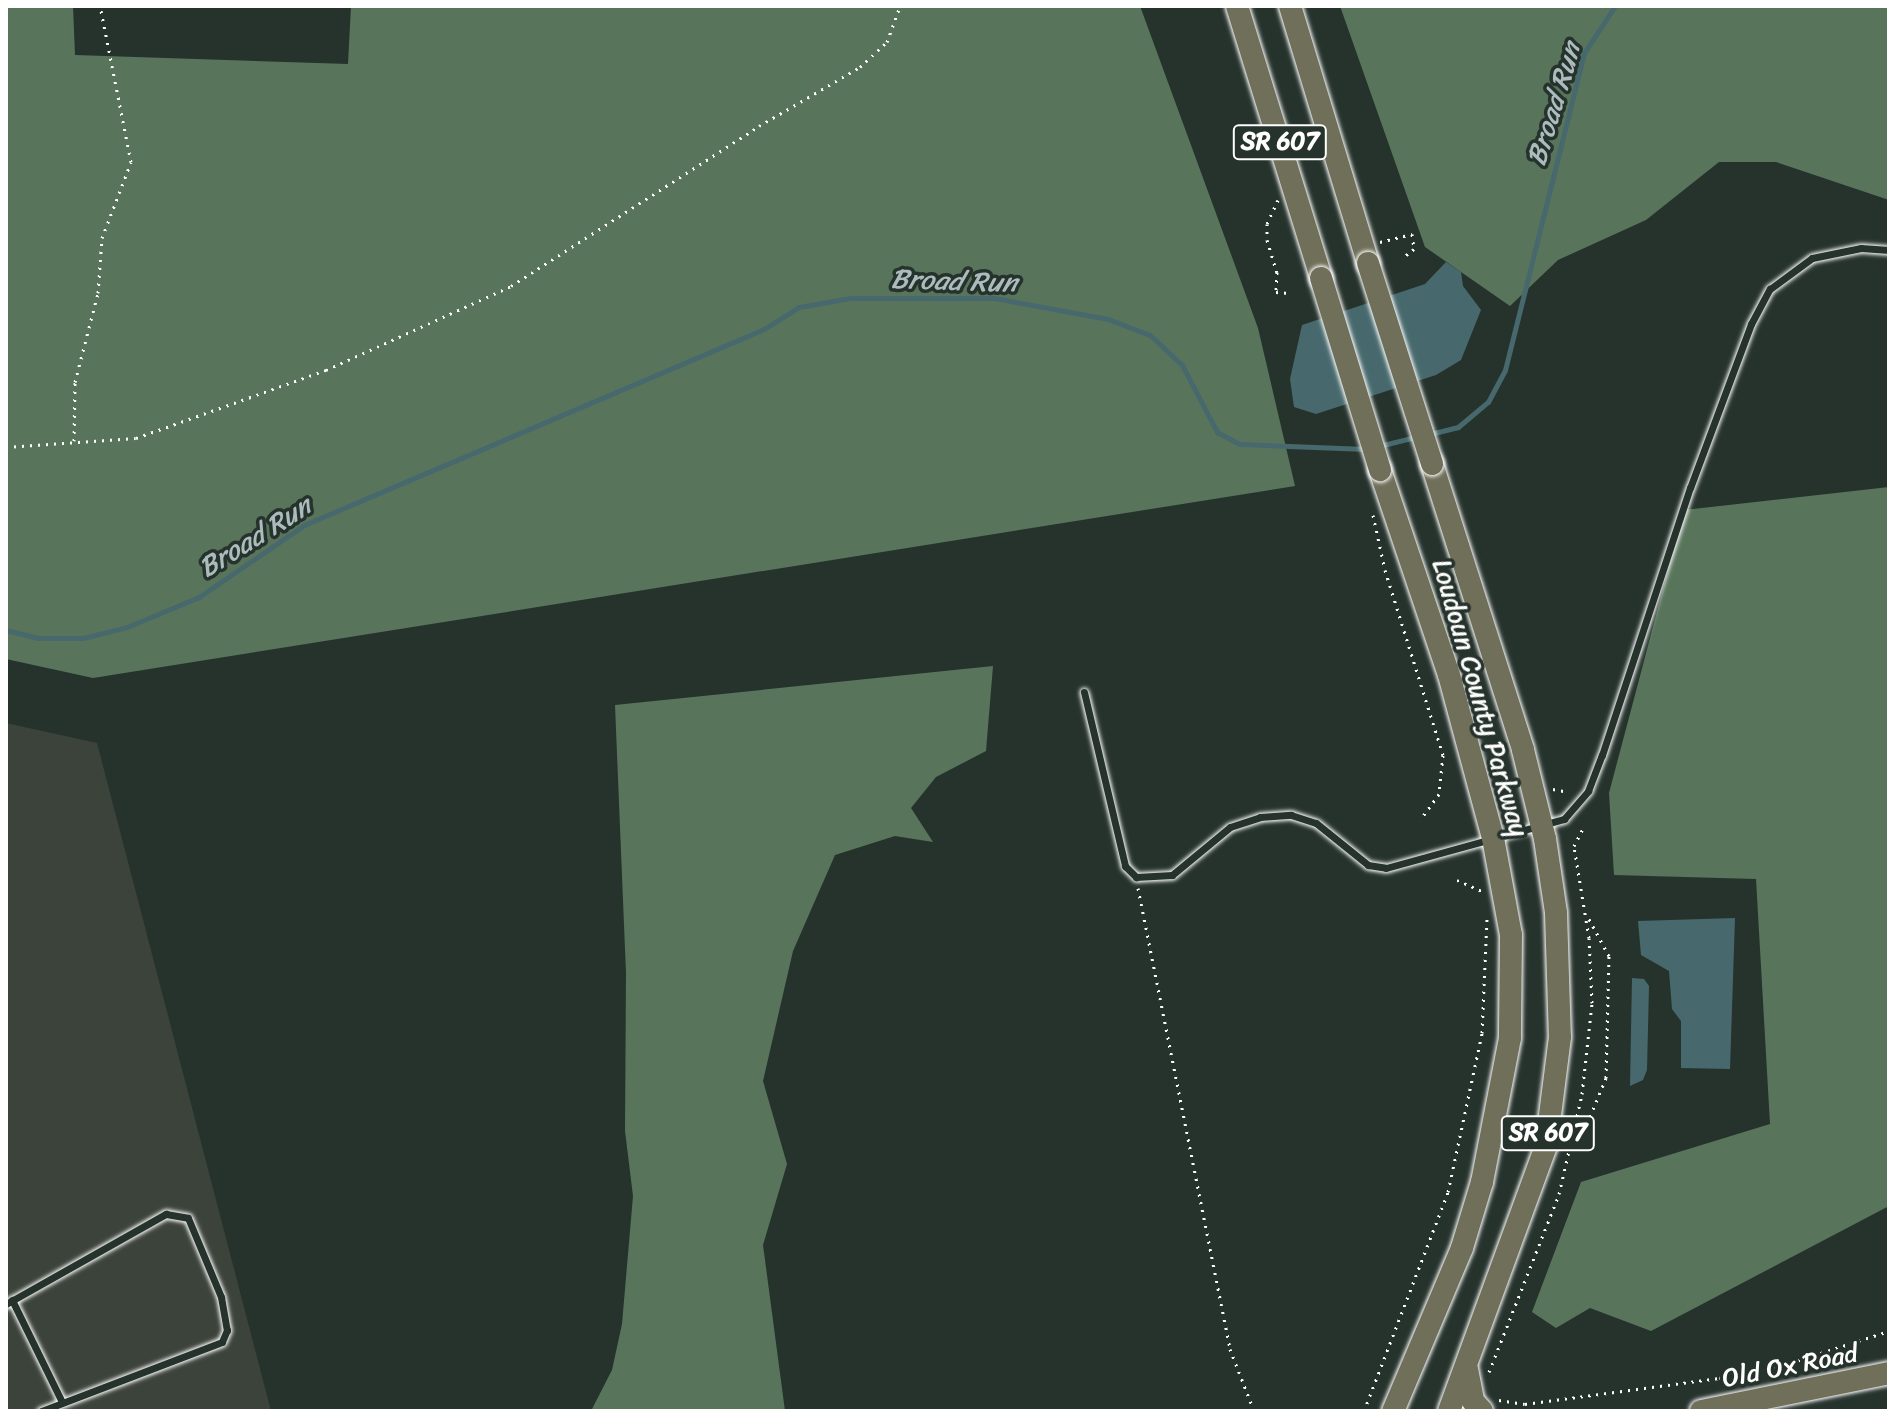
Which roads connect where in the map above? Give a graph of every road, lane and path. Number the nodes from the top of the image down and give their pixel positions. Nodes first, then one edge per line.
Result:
1 (100, 6) edge
2 (900, 6) edge
3 (1237, 6) edge
4 (1290, 6) edge
5 (1279, 197) dead end
6 (1380, 242) dead end
7 (1889, 250) edge
8 (1405, 256) dead end
9 (1289, 293) dead end
10 (74, 441) junction
11 (6, 447) edge
12 (1373, 513) dead end
13 (1084, 692) dead end
14 (1434, 803) junction
15 (1440, 809) dead end
16 (1420, 820) dead end
17 (1542, 829) junction
18 (1493, 838) junction
19 (1136, 877) junction
20 (1473, 877) dead end
21 (1457, 880) dead end
22 (1471, 883) junction
23 (1485, 896) dead end
24 (1486, 904) dead end
25 (1586, 915) dead end
26 (1576, 1131) dead end
27 (9, 1302) edge
28 (1889, 1331) edge
29 (1495, 1350) dead end
30 (1467, 1365) junction
31 (1889, 1373) edge
32 (1488, 1383) dead end
33 (62, 1402) junction
34 (1488, 1404) edge
35 (41, 1411) edge
36 (1254, 1411) edge
37 (1364, 1411) edge
38 (1393, 1411) edge
39 (1449, 1411) edge
40 (1701, 1411) edge

1 - 10 path
2 - 10 path
3 - 18 main road, Loudoun County Parkway / SR 607, bridge
4 - 17 main road, Loudoun County Parkway / SR 607, bridge
5 - 9 path
6 - 8 path
7 - 17 lane
10 - 11 path
12 - 14 path
13 - 19 lane
14 - 15 path
14 - 16 path
17 - 18 lane
17 - 30 main road, Loudoun County Parkway / SR 607
18 - 19 lane
18 - 38 main road, Loudoun County Parkway / SR 607
19 - 36 path
20 - 22 path
21 - 22 path
22 - 23 path
24 - 37 path
25 - 26 path
27 - 33 lane
27 - 33 lane
28 - 34 path
29 - 32 path
30 - 34 main road
30 - 39 main road, Loudoun County Parkway / SR 607
31 - 40 main road, Old Ox Road
33 - 35 lane

